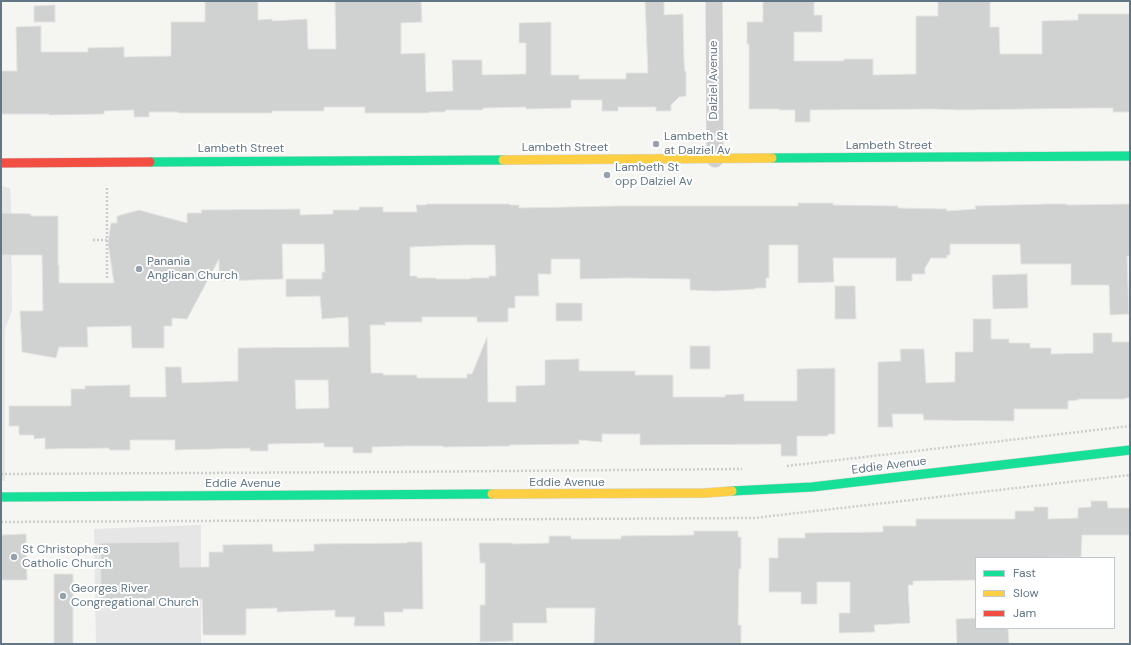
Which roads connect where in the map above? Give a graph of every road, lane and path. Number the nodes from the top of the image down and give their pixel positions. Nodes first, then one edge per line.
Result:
1 (714, 1) edge
2 (1130, 156) edge
3 (715, 159) junction
4 (1, 163) edge
5 (107, 188) dead end
6 (93, 240) dead end
7 (107, 240) junction
8 (107, 280) dead end
9 (1130, 426) edge
10 (1130, 450) edge
11 (784, 467) dead end
12 (746, 469) dead end
13 (1, 474) edge
14 (1, 497) edge

1 - 3 street, Dalziel Avenue
2 - 3 street, Lambeth Street
3 - 4 street, Lambeth Street
5 - 7 path
6 - 7 path
7 - 8 path
9 - 11 path
10 - 14 street, Eddie Avenue
12 - 13 path

